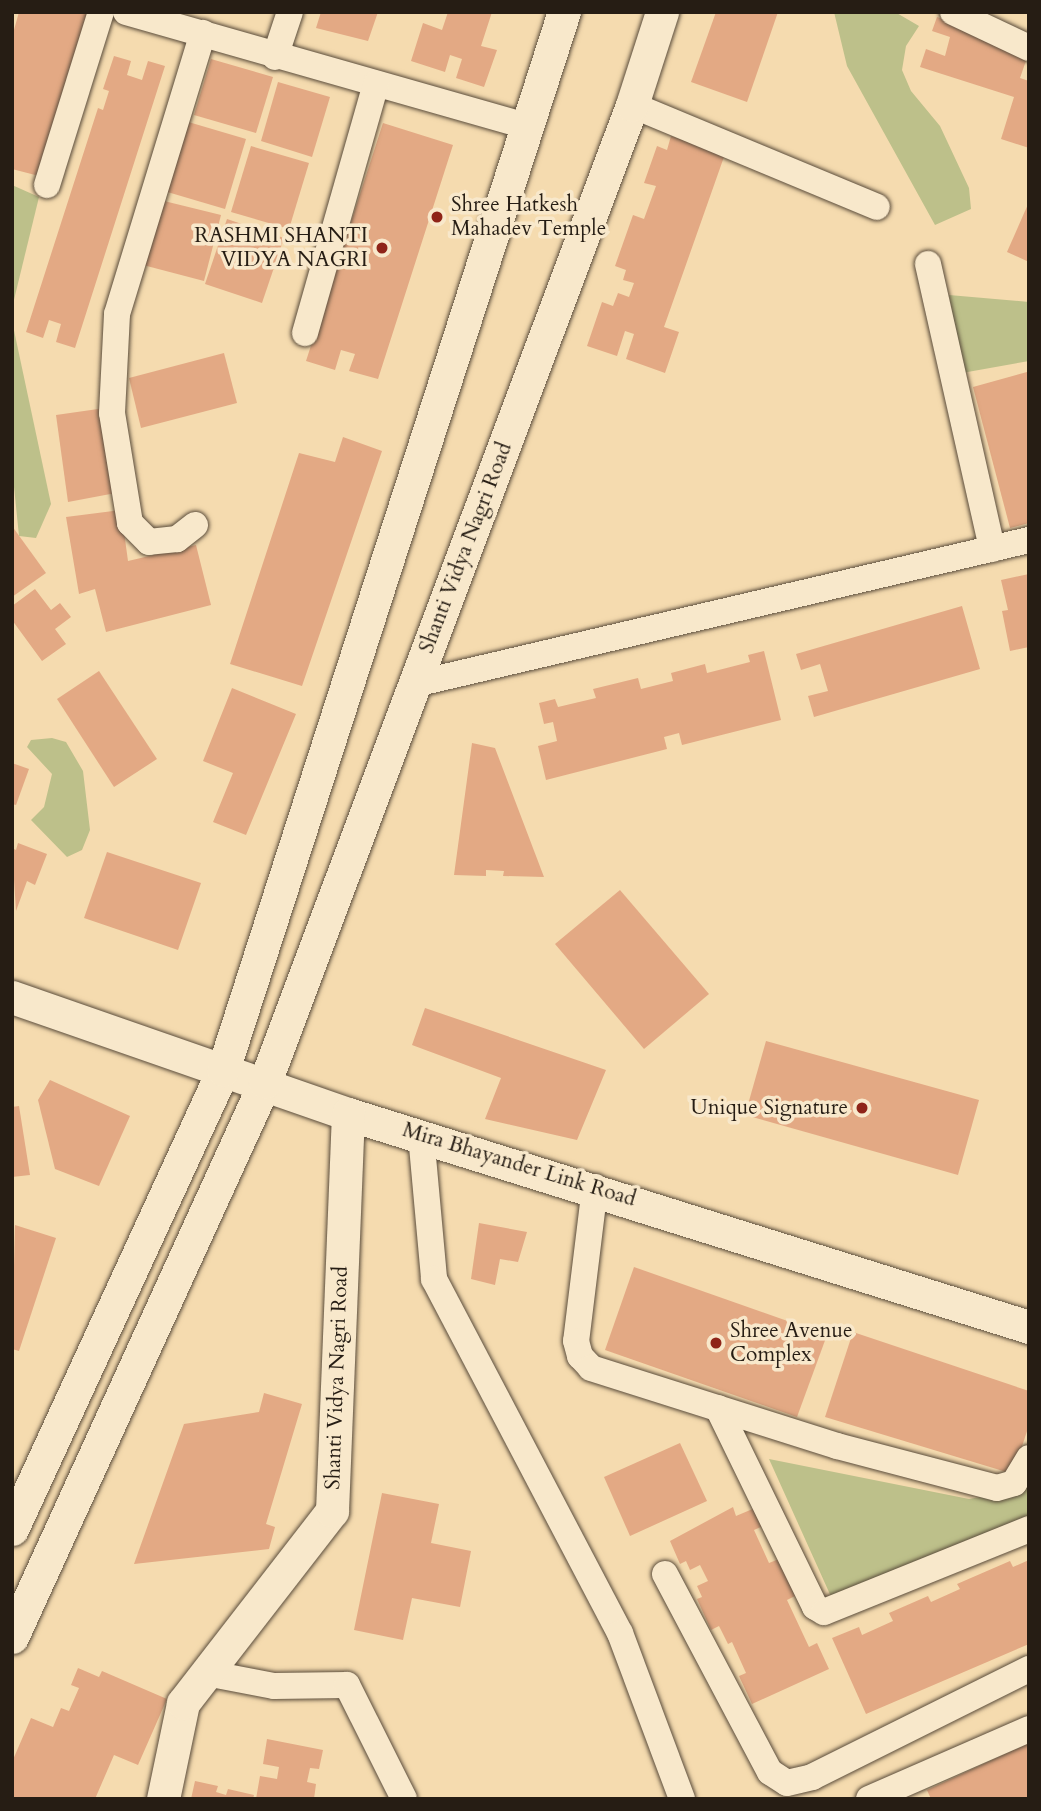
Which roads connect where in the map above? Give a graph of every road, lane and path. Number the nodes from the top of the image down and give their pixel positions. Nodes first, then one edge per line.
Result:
1 (101, 12) edge
2 (126, 12) edge
3 (290, 12) edge
4 (564, 12) edge
5 (662, 12) edge
6 (953, 12) edge
7 (192, 25) edge
8 (1029, 48) edge
9 (275, 57) junction
10 (376, 84) junction
11 (632, 104) junction
12 (527, 126) junction
13 (47, 185) dead end
14 (877, 207) dead end
15 (928, 264) dead end
16 (304, 333) dead end
17 (195, 525) dead end
18 (1029, 540) edge
19 (992, 549) junction
20 (415, 684) junction
21 (12, 997) edge
22 (223, 1070) junction
23 (265, 1083) junction
24 (348, 1114) junction
25 (421, 1135) junction
26 (595, 1187) junction
27 (139, 1254) junction
28 (180, 1270) junction
29 (1029, 1326) edge
30 (718, 1408) junction
31 (58, 1430) junction
32 (100, 1444) junction
33 (1029, 1458) edge
34 (12, 1529) edge
35 (1029, 1529) edge
36 (665, 1574) dead end
37 (12, 1637) edge
38 (1029, 1670) edge
39 (206, 1673) junction
40 (1029, 1729) edge
41 (900, 1793) edge
42 (163, 1799) edge
43 (404, 1799) edge
44 (682, 1799) edge
45 (869, 1799) edge

1 - 13 street
2 - 7 street
3 - 9 street
4 - 12 street
5 - 11 street, Shanti Vidya Nagri Road
6 - 8 street
7 - 9 street
7 - 17 street
9 - 10 street
10 - 12 street
10 - 16 street
11 - 14 street
11 - 20 street, Shanti Vidya Nagri Road
12 - 22 street
15 - 19 street
18 - 19 street
19 - 20 street
20 - 23 street, Shanti Vidya Nagri Road
21 - 22 street, Mira Bhayander Link Road
22 - 23 street, Mira Bhayander Link Road
22 - 27 street
23 - 24 street, Mira Bhayander Link Road
23 - 28 street, Shanti Vidya Nagri Road
24 - 25 street, Mira Bhayander Link Road
24 - 39 street, Shanti Vidya Nagri Road
25 - 26 street, Mira Bhayander Link Road
25 - 44 street
26 - 29 street, Mira Bhayander Link Road
26 - 30 street
27 - 28 street
27 - 31 street
28 - 32 street, Shanti Vidya Nagri Road
30 - 33 street
30 - 35 street
31 - 32 street
31 - 34 street
32 - 37 street, Shanti Vidya Nagri Road
36 - 38 street
39 - 42 street, Shanti Vidya Nagri Road
39 - 43 street
40 - 41 street
41 - 45 street

